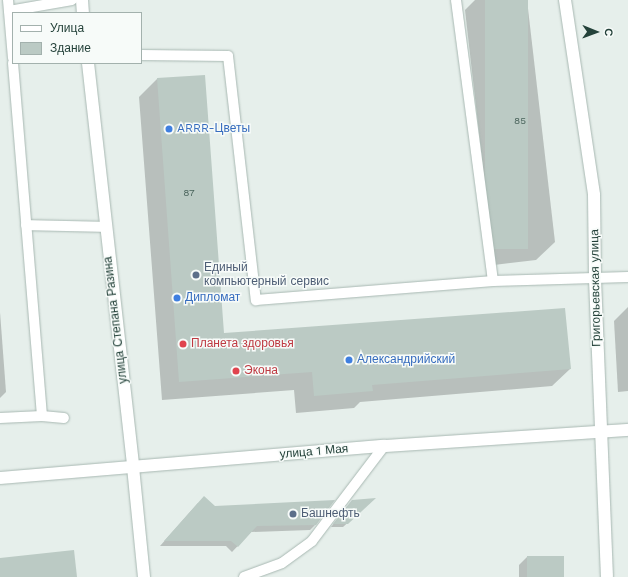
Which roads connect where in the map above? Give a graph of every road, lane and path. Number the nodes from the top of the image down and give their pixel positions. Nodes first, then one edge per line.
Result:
1 (8, 0) edge
2 (72, 0) edge
3 (82, 0) edge
4 (456, 0) edge
5 (565, 0) edge
6 (9, 11) junction
7 (83, 12) edge
8 (12, 46) edge
9 (142, 55) edge
10 (13, 64) edge
11 (88, 64) edge
12 (26, 225) junction
13 (106, 227) junction
14 (628, 277) edge
15 (595, 279) junction
16 (493, 282) junction
17 (42, 416) junction
18 (0, 418) edge
19 (64, 418) dead end
20 (628, 430) edge
21 (601, 432) junction
22 (384, 446) junction
23 (133, 467) junction
24 (0, 478) edge
25 (144, 577) edge
26 (244, 577) edge
27 (607, 577) edge

1 - 6 lane
2 - 6 lane
3 - 7 main road
4 - 16 lane
5 - 15 main road, Григорьевская улица
6 - 8 lane
9 - 16 lane
10 - 12 lane
11 - 13 main road, улица Степана Разина
12 - 13 lane
12 - 17 lane
13 - 23 main road, улица Степана Разина
14 - 15 lane
15 - 16 lane
15 - 21 main road, Григорьевская улица
17 - 18 lane
17 - 19 lane
20 - 21 main road, улица 1 Мая
21 - 22 main road, улица 1 Мая
21 - 27 main road, Григорьевская улица
22 - 23 main road, улица 1 Мая
22 - 26 lane
23 - 24 main road, улица 1 Мая
23 - 25 main road, улица Степана Разина

